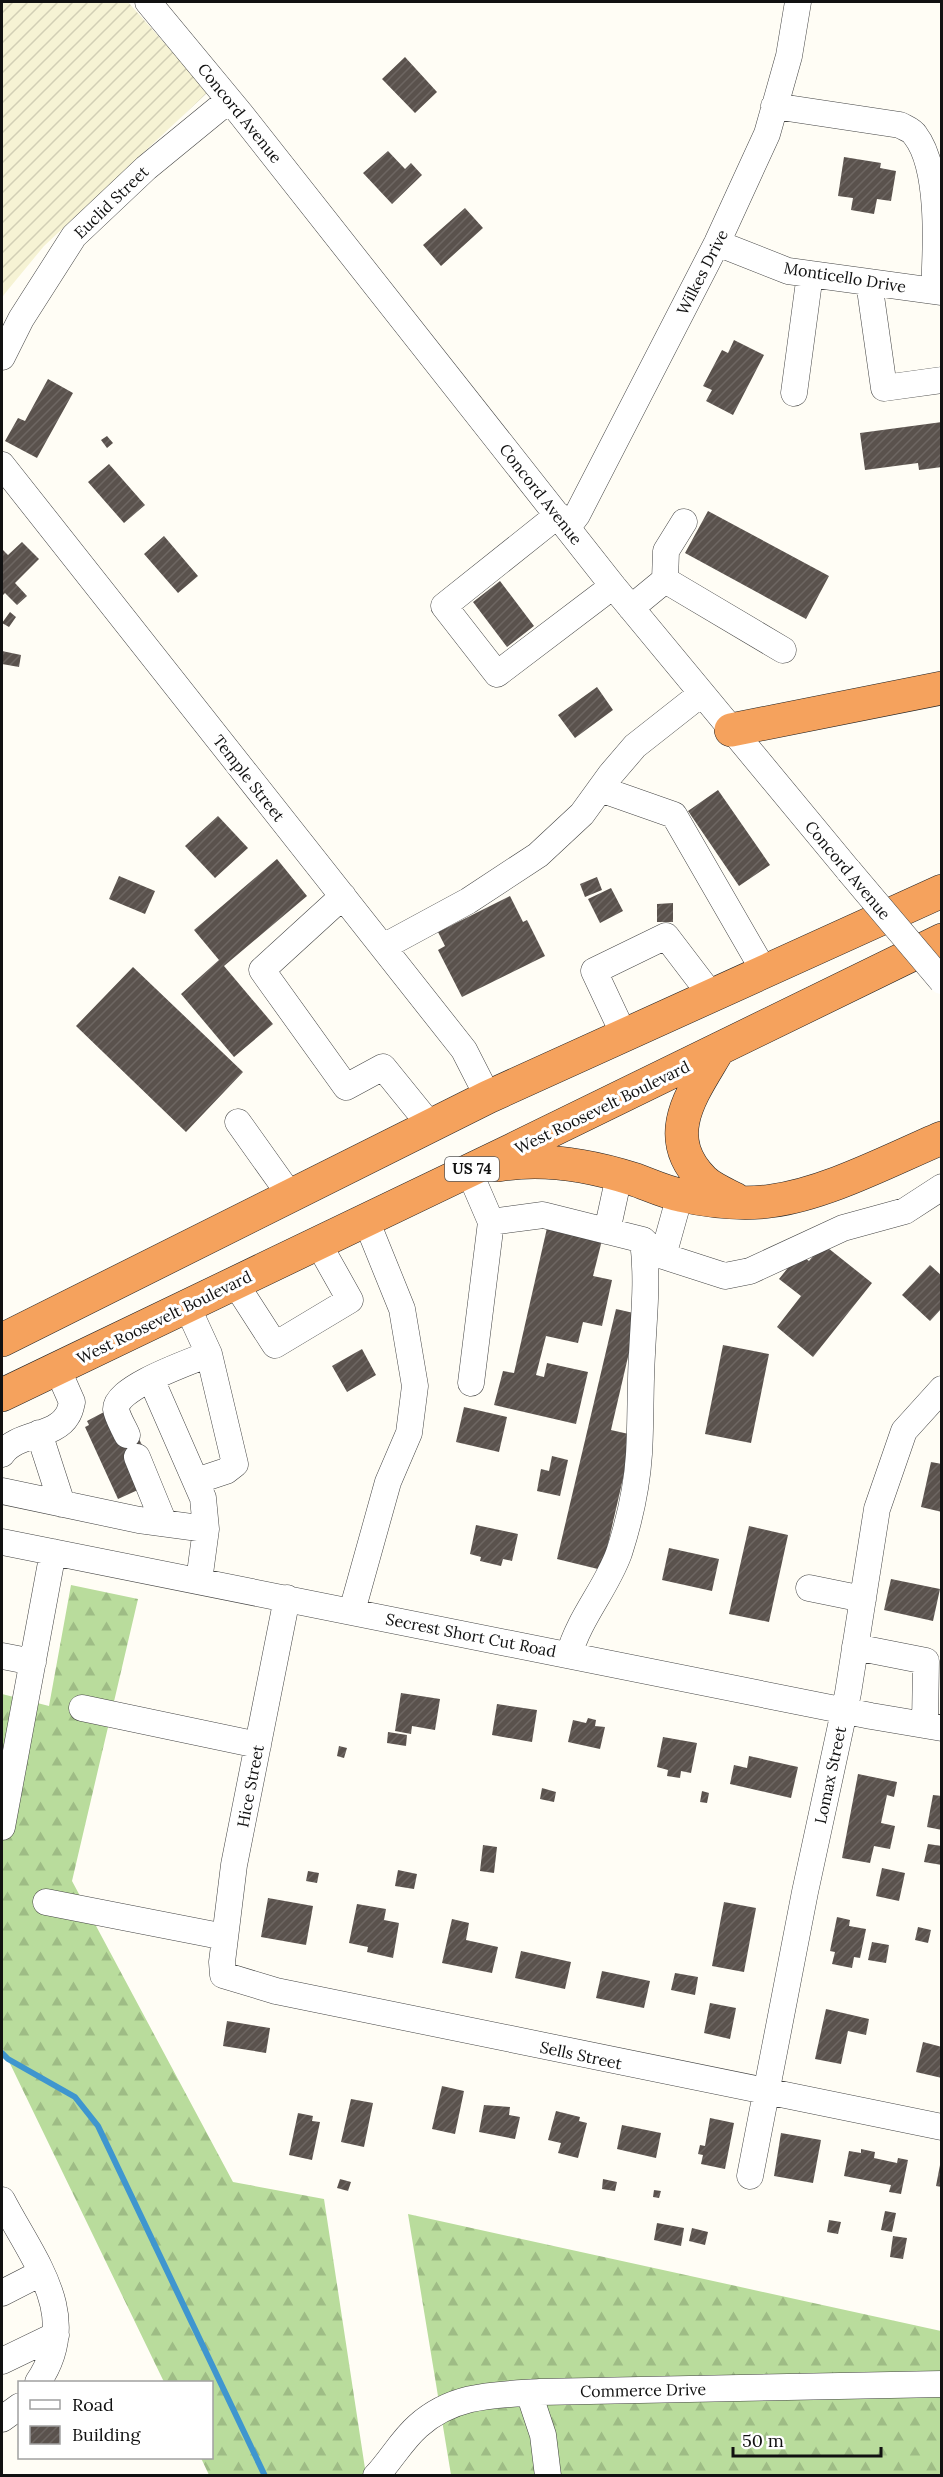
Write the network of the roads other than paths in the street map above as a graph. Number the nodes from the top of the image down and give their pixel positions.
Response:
1 (148, 2) edge
2 (798, 2) edge
3 (229, 99) junction
4 (774, 106) junction
5 (717, 243) junction
6 (810, 274) junction
7 (869, 282) junction
8 (938, 291) edge
9 (2, 357) edge
10 (942, 380) edge
11 (794, 393) dead end
12 (2, 465) edge
13 (563, 521) junction
14 (684, 522) dead end
15 (665, 580) junction
16 (614, 586) junction
17 (632, 608) junction
18 (783, 651) dead end
19 (942, 688) edge
20 (701, 694) junction
21 (731, 730) junction
22 (600, 789) junction
23 (942, 891) edge
24 (343, 896) junction
25 (942, 940) edge
26 (383, 947) junction
27 (764, 971) junction
28 (942, 981) edge
29 (711, 995) junction
30 (624, 1035) junction
31 (718, 1050) junction
32 (488, 1096) junction
33 (238, 1122) dead end
34 (430, 1125) junction
35 (942, 1138) edge
36 (472, 1170) junction
37 (625, 1177) junction
38 (692, 1188) junction
39 (941, 1188) edge
40 (290, 1196) junction
41 (366, 1220) junction
42 (491, 1222) junction
43 (607, 1231) junction
44 (643, 1240) junction
45 (318, 1243) junction
46 (663, 1256) junction
47 (235, 1283) junction
48 (187, 1306) junction
49 (2, 1340) edge
50 (209, 1354) junction
51 (57, 1368) junction
52 (142, 1383) junction
53 (471, 1383) dead end
54 (942, 1389) edge
55 (2, 1395) edge
56 (39, 1433) junction
57 (2, 1454) edge
58 (196, 1481) junction
59 (2, 1491) edge
60 (62, 1504) junction
61 (164, 1523) junction
62 (206, 1529) junction
63 (2, 1542) edge
64 (53, 1552) junction
65 (199, 1581) junction
66 (809, 1588) dead end
67 (287, 1598) junction
68 (863, 1599) junction
69 (352, 1611) junction
70 (855, 1647) junction
71 (569, 1655) junction
72 (2, 1656) edge
73 (33, 1662) junction
74 (82, 1708) dead end
75 (844, 1710) junction
76 (933, 1726) edge
77 (258, 1745) junction
78 (2, 1827) edge
79 (46, 1902) dead end
80 (225, 1937) junction
81 (223, 1975) joint
82 (766, 2093) junction
83 (942, 2127) edge
84 (750, 2176) dead end
85 (2, 2200) edge
86 (41, 2273) junction
87 (2, 2293) edge
88 (56, 2335) junction
89 (2, 2361) edge
90 (39, 2381) edge
91 (942, 2384) edge
92 (529, 2393) junction
93 (18, 2407) edge
94 (2, 2419) edge
95 (376, 2475) edge
96 (548, 2475) edge

1 - 3 street, Concord Avenue
2 - 4 street, Wilkes Drive
3 - 9 street, Euclid Street
3 - 13 street, Concord Avenue
4 - 5 street, Wilkes Drive
4 - 8 street
5 - 6 street, Monticello Drive
5 - 13 street, Wilkes Drive
6 - 7 street, Monticello Drive
6 - 11 street
7 - 8 street, Monticello Drive
7 - 10 street
12 - 24 street, Temple Street
13 - 16 street, Concord Avenue
13 - 16 street
14 - 15 street
15 - 17 street
15 - 18 street
16 - 17 street, Concord Avenue
17 - 20 street, Concord Avenue
19 - 21 highway
20 - 21 street, Concord Avenue
20 - 22 street
21 - 28 street, Concord Avenue, bridge
22 - 26 street
22 - 27 street
23 - 27 highway
24 - 26 street, Temple Street
24 - 34 street
25 - 31 highway, West Roosevelt Boulevard / US 74
26 - 32 street, Temple Street
27 - 29 highway
29 - 30 highway
29 - 30 street
30 - 32 highway
31 - 36 highway, West Roosevelt Boulevard / US 74
31 - 38 highway
32 - 34 highway
33 - 40 street
34 - 40 highway
35 - 38 highway
36 - 37 highway
36 - 41 highway, West Roosevelt Boulevard / US 74
36 - 42 street
37 - 38 highway
37 - 43 street
38 - 46 street
39 - 46 street
40 - 49 highway
41 - 45 highway, West Roosevelt Boulevard / US 74
41 - 69 street
42 - 43 street
42 - 53 street
43 - 44 street
44 - 46 street
44 - 71 street
45 - 47 highway, West Roosevelt Boulevard / US 74
45 - 47 street
47 - 48 highway, West Roosevelt Boulevard / US 74
48 - 50 street
48 - 51 highway, West Roosevelt Boulevard / US 74
50 - 52 street
50 - 58 street
51 - 55 highway, West Roosevelt Boulevard / US 74
51 - 56 street
52 - 58 street
52 - 61 street
54 - 68 street, Lomax Street
56 - 57 street
56 - 60 street
58 - 62 street
59 - 60 street
60 - 61 street
61 - 62 street
62 - 65 street
63 - 64 street, Secrest Short Cut Road
64 - 65 street, Secrest Short Cut Road
64 - 73 street
65 - 67 street, Secrest Short Cut Road
66 - 68 street
67 - 69 street, Secrest Short Cut Road
67 - 77 street, Hice Street
68 - 70 street, Lomax Street
69 - 71 street, Secrest Short Cut Road
70 - 75 street, Lomax Street
70 - 76 street
71 - 75 street, Secrest Short Cut Road
72 - 73 street
73 - 78 street
74 - 77 street
75 - 76 street, Secrest Short Cut Road
75 - 82 street, Lomax Street
77 - 80 street, Hice Street
79 - 80 street
80 - 81 street, Hice Street
81 - 82 street, Sells Street
82 - 83 street, Sells Street
82 - 84 street, Lomax Street
85 - 86 street
86 - 87 street
86 - 88 street
88 - 89 street
88 - 90 street
91 - 92 street, Commerce Drive
92 - 95 street, Commerce Drive
92 - 96 street
93 - 94 street

